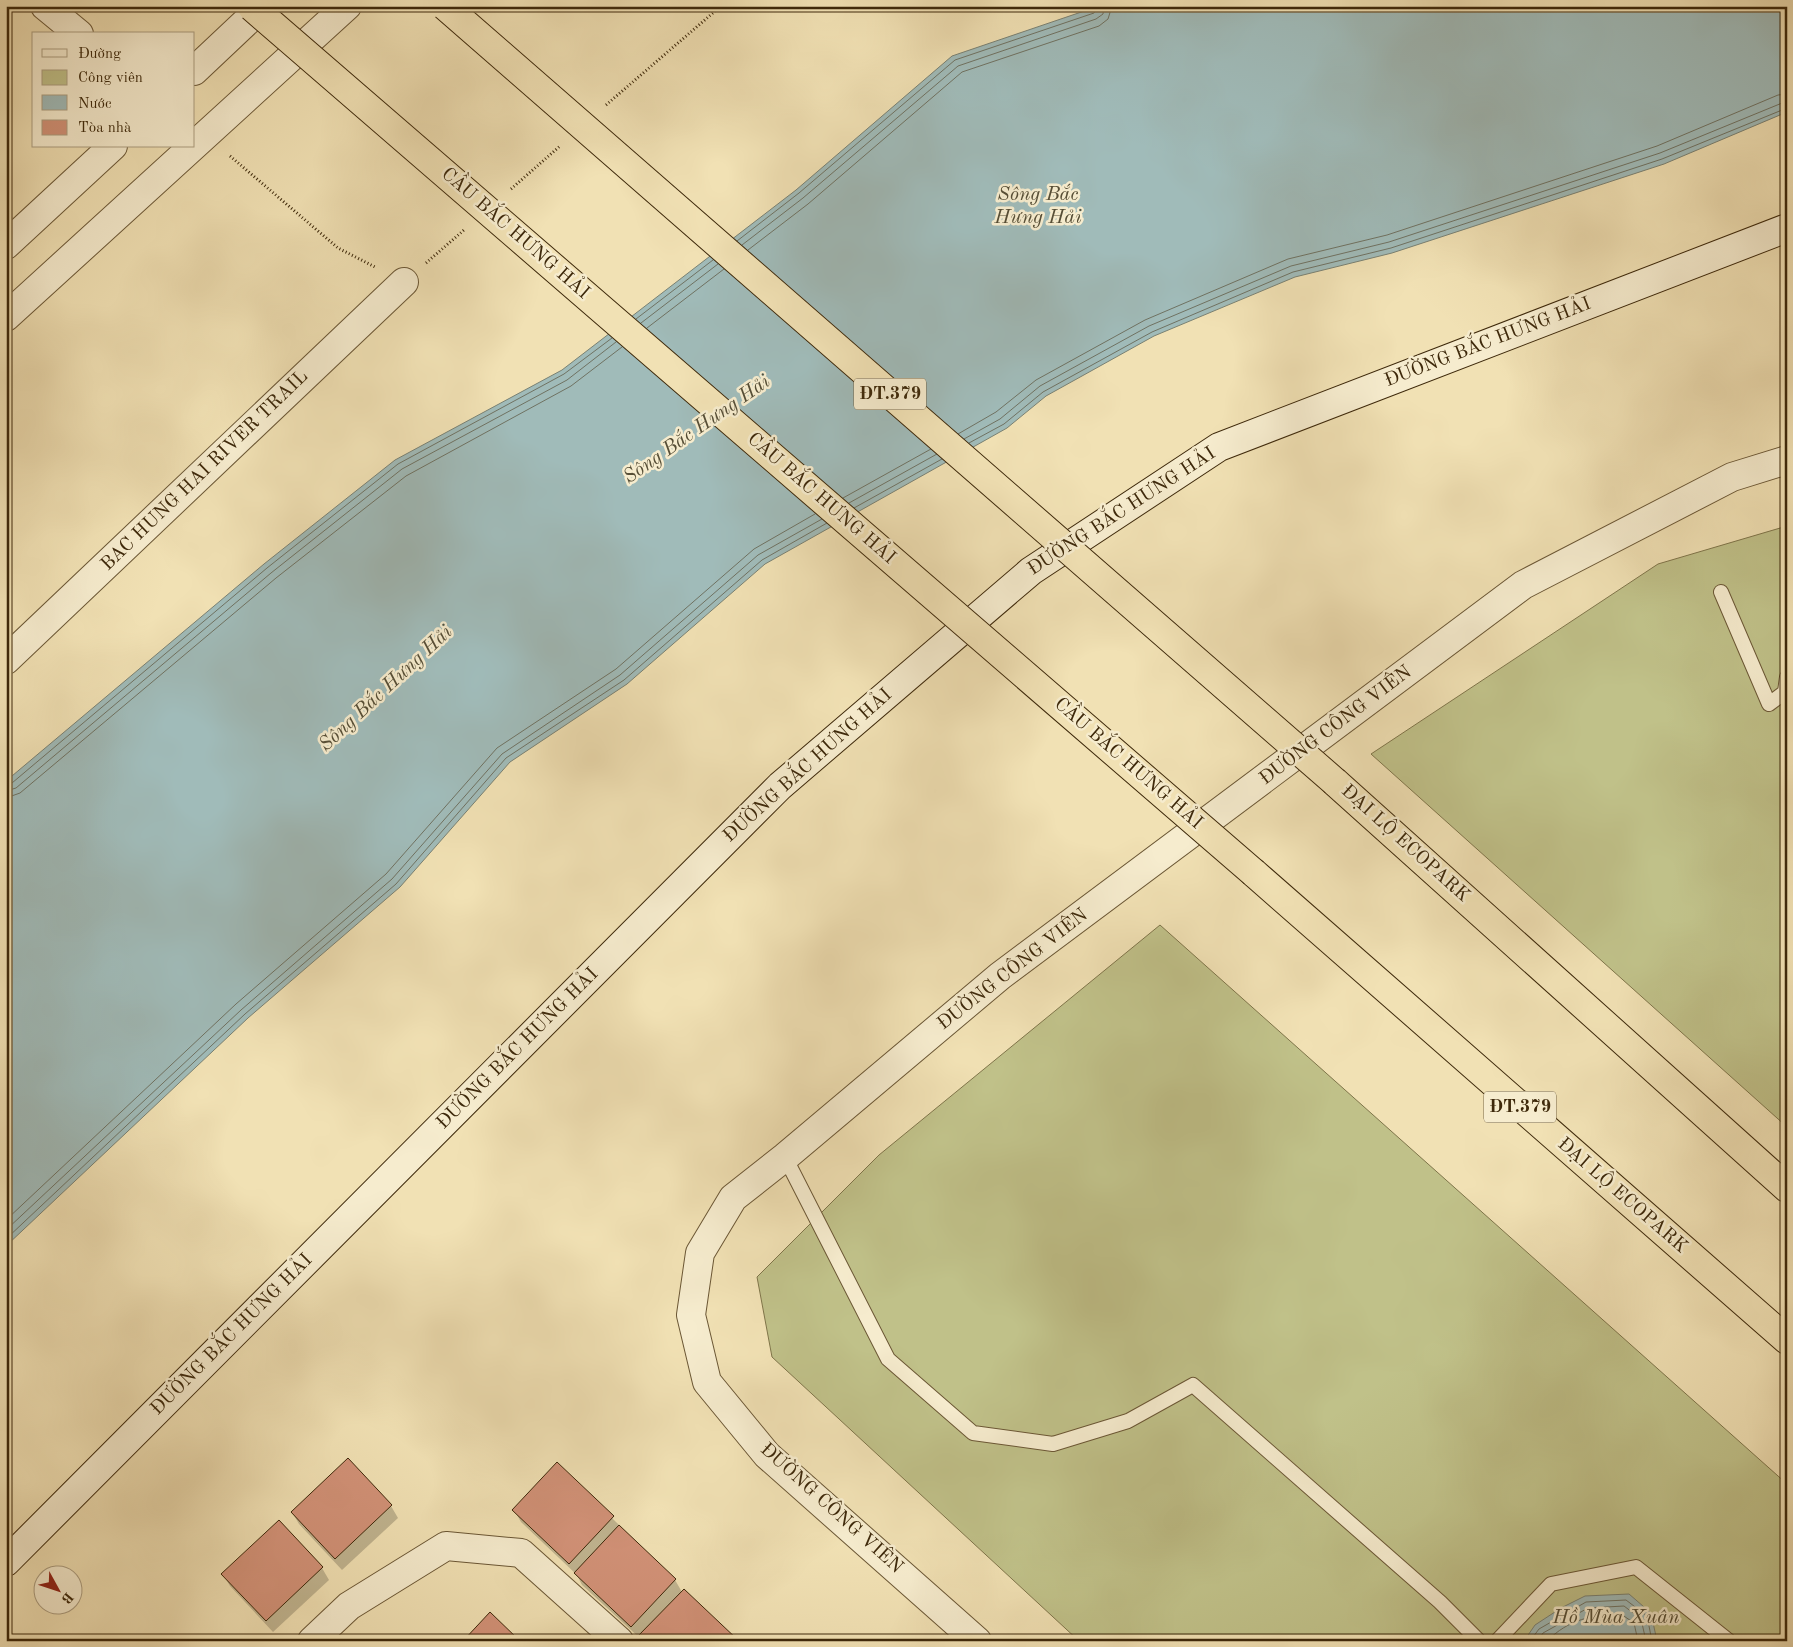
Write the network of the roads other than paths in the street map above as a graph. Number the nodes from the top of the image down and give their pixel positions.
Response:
1 (45, 6) edge
2 (263, 6) edge
3 (347, 6) edge
4 (444, 6) edge
5 (252, 7) edge
6 (77, 32) edge
7 (195, 70) edge
8 (200, 130) edge
9 (111, 148) edge
10 (181, 148) edge
11 (1787, 228) edge
12 (6, 245) edge
13 (404, 282) road end
14 (6, 317) edge
15 (1787, 460) edge
16 (1720, 592) dead end
17 (6, 660) edge
18 (1787, 677) edge
19 (1786, 694) edge
20 (1254, 874) joint
21 (785, 1157) junction
22 (1787, 1188) edge
23 (1787, 1340) edge
24 (6, 1562) edge
25 (312, 1641) edge
26 (619, 1641) edge
27 (976, 1641) edge
28 (1479, 1641) edge
29 (1498, 1641) edge
30 (1729, 1641) edge

1 - 6 street
2 - 7 street
3 - 8 street
4 - 22 highway, ĐẠI LỘ ECOPARK / ĐT.379, bridge
5 - 20 highway, CẦU BẮC HƯNG HẢI / ĐT.379, bridge
9 - 12 street
10 - 14 street
11 - 24 street, ĐƯỜNG BẮC HƯNG HẢI
13 - 17 street, BAC HUNG HAI RIVER TRAIL
15 - 21 street, ĐƯỜNG CÔNG VIÊN
16 - 19 lane
18 - 19 lane
20 - 23 highway, ĐẠI LỘ ECOPARK / ĐT.379
21 - 27 street, ĐƯỜNG CÔNG VIÊN
21 - 28 lane
25 - 26 street
29 - 30 lane

